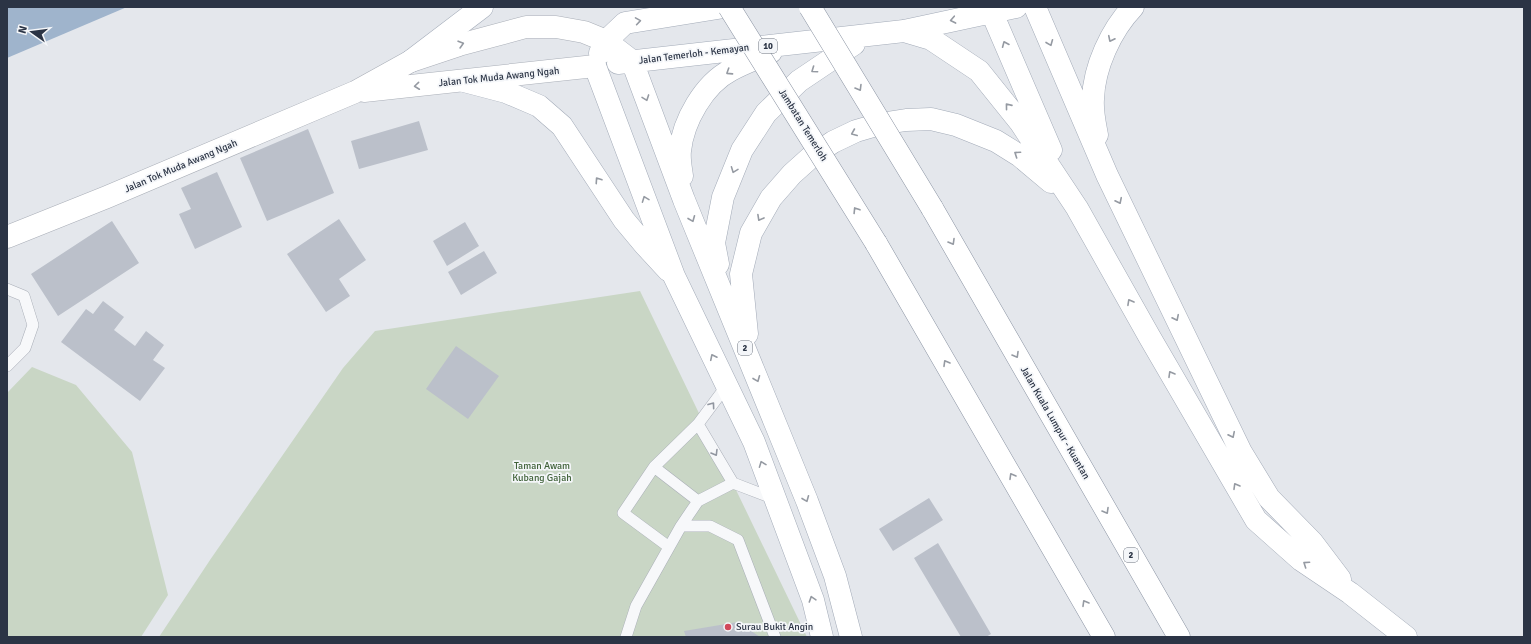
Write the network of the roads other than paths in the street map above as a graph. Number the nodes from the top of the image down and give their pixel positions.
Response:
1 (482, 7) edge
2 (724, 7) edge
3 (729, 7) edge
4 (810, 7) edge
5 (1016, 7) edge
6 (1035, 7) edge
7 (1132, 7) edge
8 (992, 10) edge
9 (904, 30) junction
10 (870, 34) junction
11 (606, 41) junction
12 (790, 43) junction
13 (411, 61) junction
14 (632, 61) junction
15 (595, 66) junction
16 (464, 81) junction
17 (355, 92) junction
18 (1107, 175) junction
19 (684, 200) junction
20 (1077, 208) junction
21 (7, 237) edge
22 (674, 276) junction
23 (7, 289) edge
24 (723, 294) junction
25 (749, 359) junction
26 (7, 366) edge
27 (727, 385) junction
28 (698, 424) junction
29 (654, 467) junction
30 (733, 483) junction
31 (776, 499) junction
32 (698, 501) junction
33 (681, 526) junction
34 (669, 547) junction
35 (1350, 593) junction
36 (626, 637) edge
37 (775, 637) edge
38 (822, 637) edge
39 (851, 637) edge
40 (1104, 637) edge
41 (1178, 637) edge
42 (1406, 637) edge

1 - 13 main road
11 -> 2 main road
40 -> 3 main road, Jambatan Temerloh, bridge
4 -> 41 main road, Jalan Kuala Lumpur - Kuantan / 2, bridge
5 - 8 main road, Jalan Temerloh - Kemayan / 10
6 -> 18 main road
7 -> 18 main road
8 -> 9 main road, Jalan Temerloh - Kemayan / 10
20 -> 8 main road
9 - 10 main road, Jalan Temerloh - Kemayan / 10
20 -> 9 main road
10 - 12 main road, Jalan Temerloh - Kemayan / 10
10 -> 24 main road
13 -> 11 main road, Jalan Tok Muda Awang Ngah
11 - 14 main road, Jalan Tok Muda Awang Ngah
11 - 15 main road
12 - 14 main road, Jalan Temerloh - Kemayan / 10
12 -> 19 main road
13 - 17 main road, Jalan Tok Muda Awang Ngah
14 - 15 main road, Jalan Temerloh - Kemayan / 10
14 -> 19 main road, 2
15 - 16 main road, Jalan Tok Muda Awang Ngah
22 -> 15 main road
16 -> 17 main road, Jalan Tok Muda Awang Ngah
22 -> 16 main road
17 - 21 main road, Jalan Tok Muda Awang Ngah
18 -> 35 main road
19 -> 24 main road, 2
20 -> 25 main road
35 -> 20 main road
27 -> 22 main road
23 - 26 lane
24 - 25 main road, 2
25 -> 39 main road, 2
28 -> 27 lane
31 -> 27 main road
28 - 29 lane
28 -> 30 lane
29 - 32 lane
29 - 34 lane
30 - 31 lane
30 - 32 lane
38 -> 31 main road
32 - 33 lane
33 - 34 lane
33 - 37 lane
34 - 36 lane
35 - 42 main road

